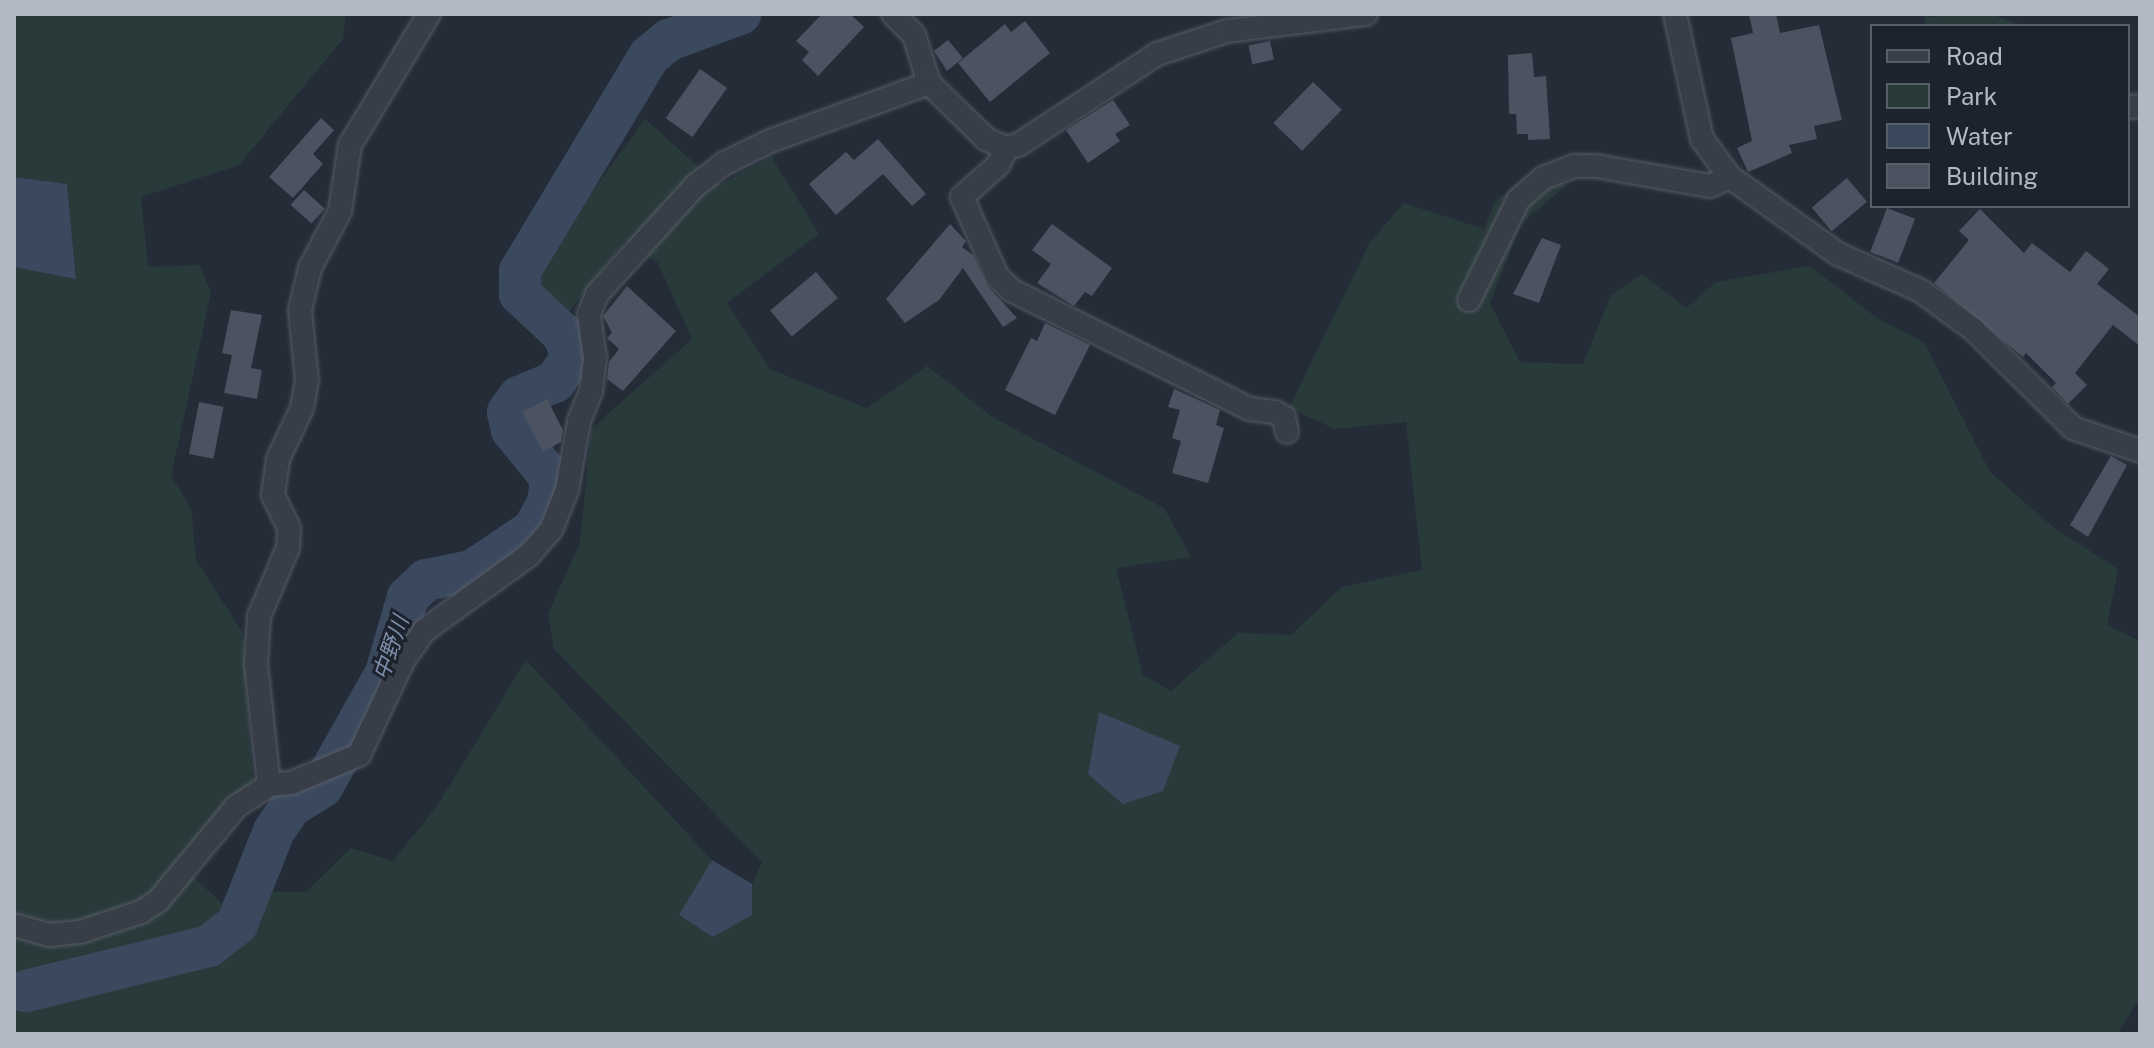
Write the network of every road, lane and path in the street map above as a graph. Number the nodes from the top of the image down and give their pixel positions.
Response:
1 (429, 14) edge
2 (893, 14) edge
3 (1366, 14) edge
4 (1675, 14) edge
5 (929, 83) junction
6 (1006, 148) junction
7 (1730, 177) junction
8 (1469, 300) dead end
9 (1287, 432) dead end
10 (2140, 451) edge
11 (269, 785) junction
12 (14, 925) edge

1 - 11 street
2 - 5 street
3 - 6 street
4 - 7 street
5 - 6 street
5 - 11 street
6 - 9 street
7 - 8 street
7 - 10 street
11 - 12 street

